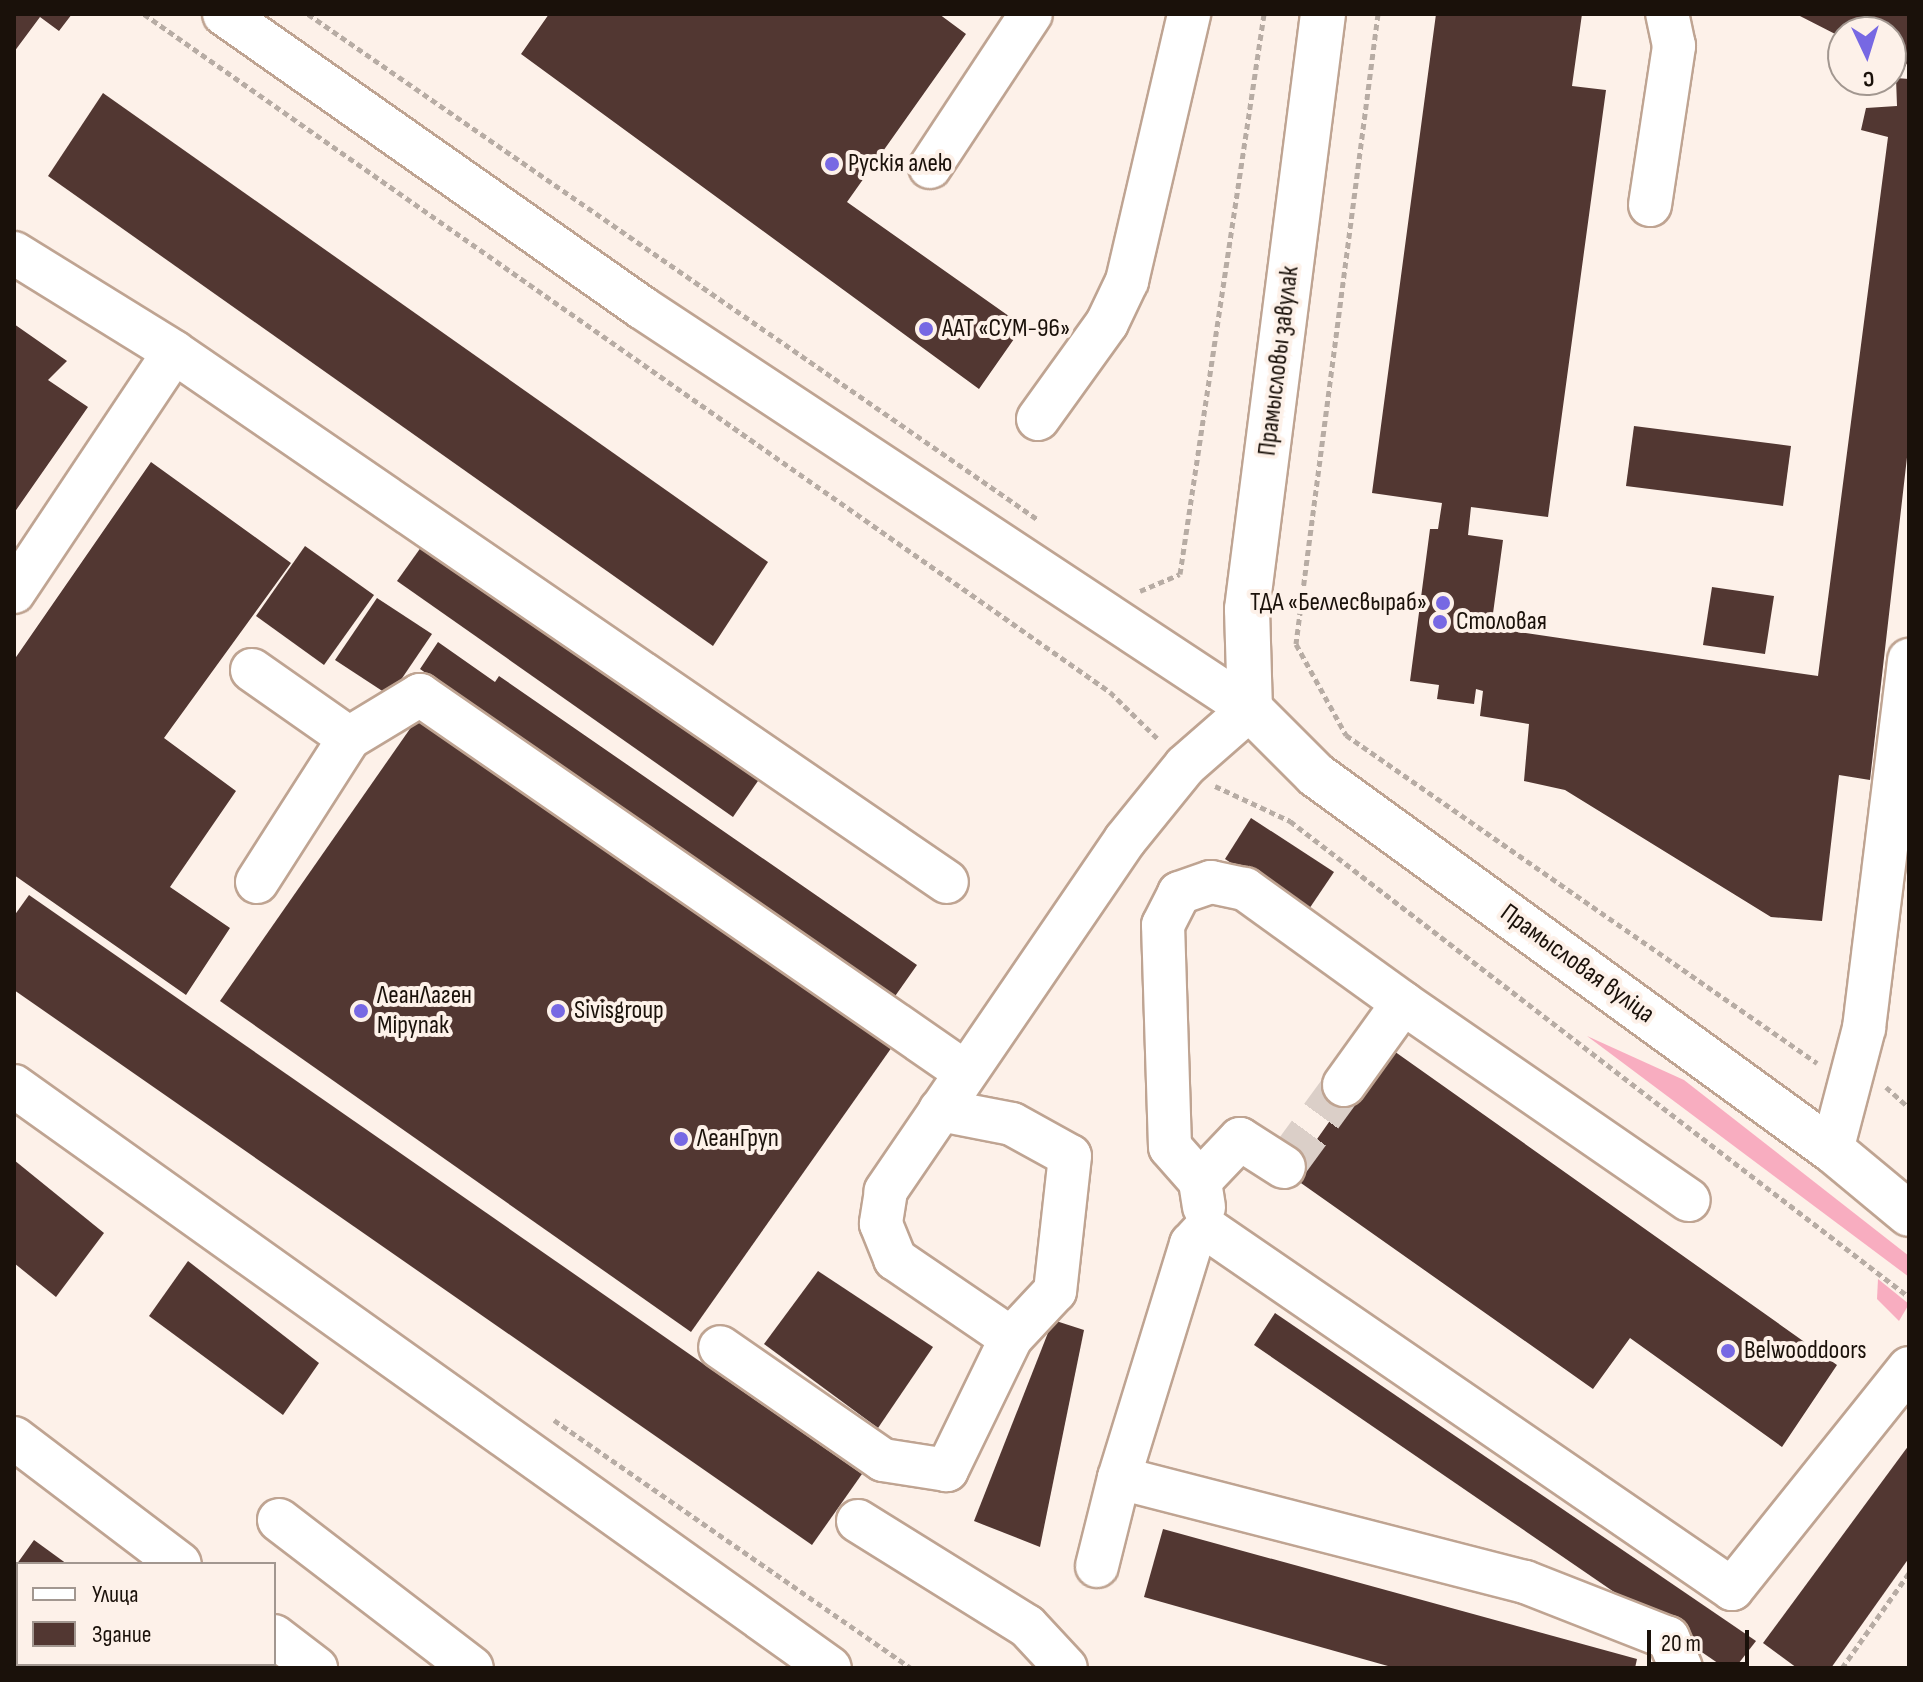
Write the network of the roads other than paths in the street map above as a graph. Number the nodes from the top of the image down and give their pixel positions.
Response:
1 (224, 14) edge
2 (1031, 14) edge
3 (1189, 14) edge
4 (1323, 14) edge
5 (1667, 14) edge
6 (930, 167) dead end
7 (1650, 205) dead end
8 (14, 253) edge
9 (174, 352) junction
10 (1038, 419) dead end
11 (14, 592) edge
12 (1909, 660) edge
13 (252, 670) dead end
14 (1250, 709) junction
15 (349, 738) junction
16 (257, 882) dead end
17 (947, 882) dead end
18 (1403, 1003) junction
19 (965, 1072) junction
20 (1344, 1085) tunnel mouth
21 (14, 1086) edge
22 (940, 1110) junction
23 (1832, 1150) junction
24 (1284, 1167) dead end
25 (1200, 1181) junction
26 (1689, 1200) dead end
27 (1909, 1214) edge
28 (1206, 1228) junction
29 (1011, 1338) junction
30 (720, 1347) dead end
31 (1909, 1368) edge
32 (14, 1438) edge
33 (1119, 1478) junction
34 (279, 1520) dead end
35 (858, 1521) dead end
36 (177, 1562) edge
37 (1097, 1566) dead end
38 (276, 1638) edge
39 (316, 1668) edge
40 (472, 1668) edge
41 (830, 1668) edge
42 (1066, 1668) edge
43 (1681, 1668) edge

1 - 14 lane
2 - 6 lane
3 - 10 lane
4 - 14 main road, Прамысловы завулак
5 - 7 lane
8 - 9 lane
9 - 11 lane
9 - 17 lane
12 - 23 lane
13 - 15 lane
14 - 19 lane
14 - 23 main road, Прамысловая вуліца
15 - 16 lane
15 - 19 lane
18 - 20 lane
18 - 25 lane
18 - 26 lane
19 - 22 lane
21 - 41 lane
22 - 29 lane
22 - 29 lane
23 - 27 main road, Прамысловая вуліца
24 - 25 lane
25 - 28 lane
28 - 31 lane
28 - 33 lane
29 - 30 lane
32 - 36 lane
33 - 37 lane
33 - 43 lane
34 - 40 lane
35 - 42 lane
38 - 39 lane

